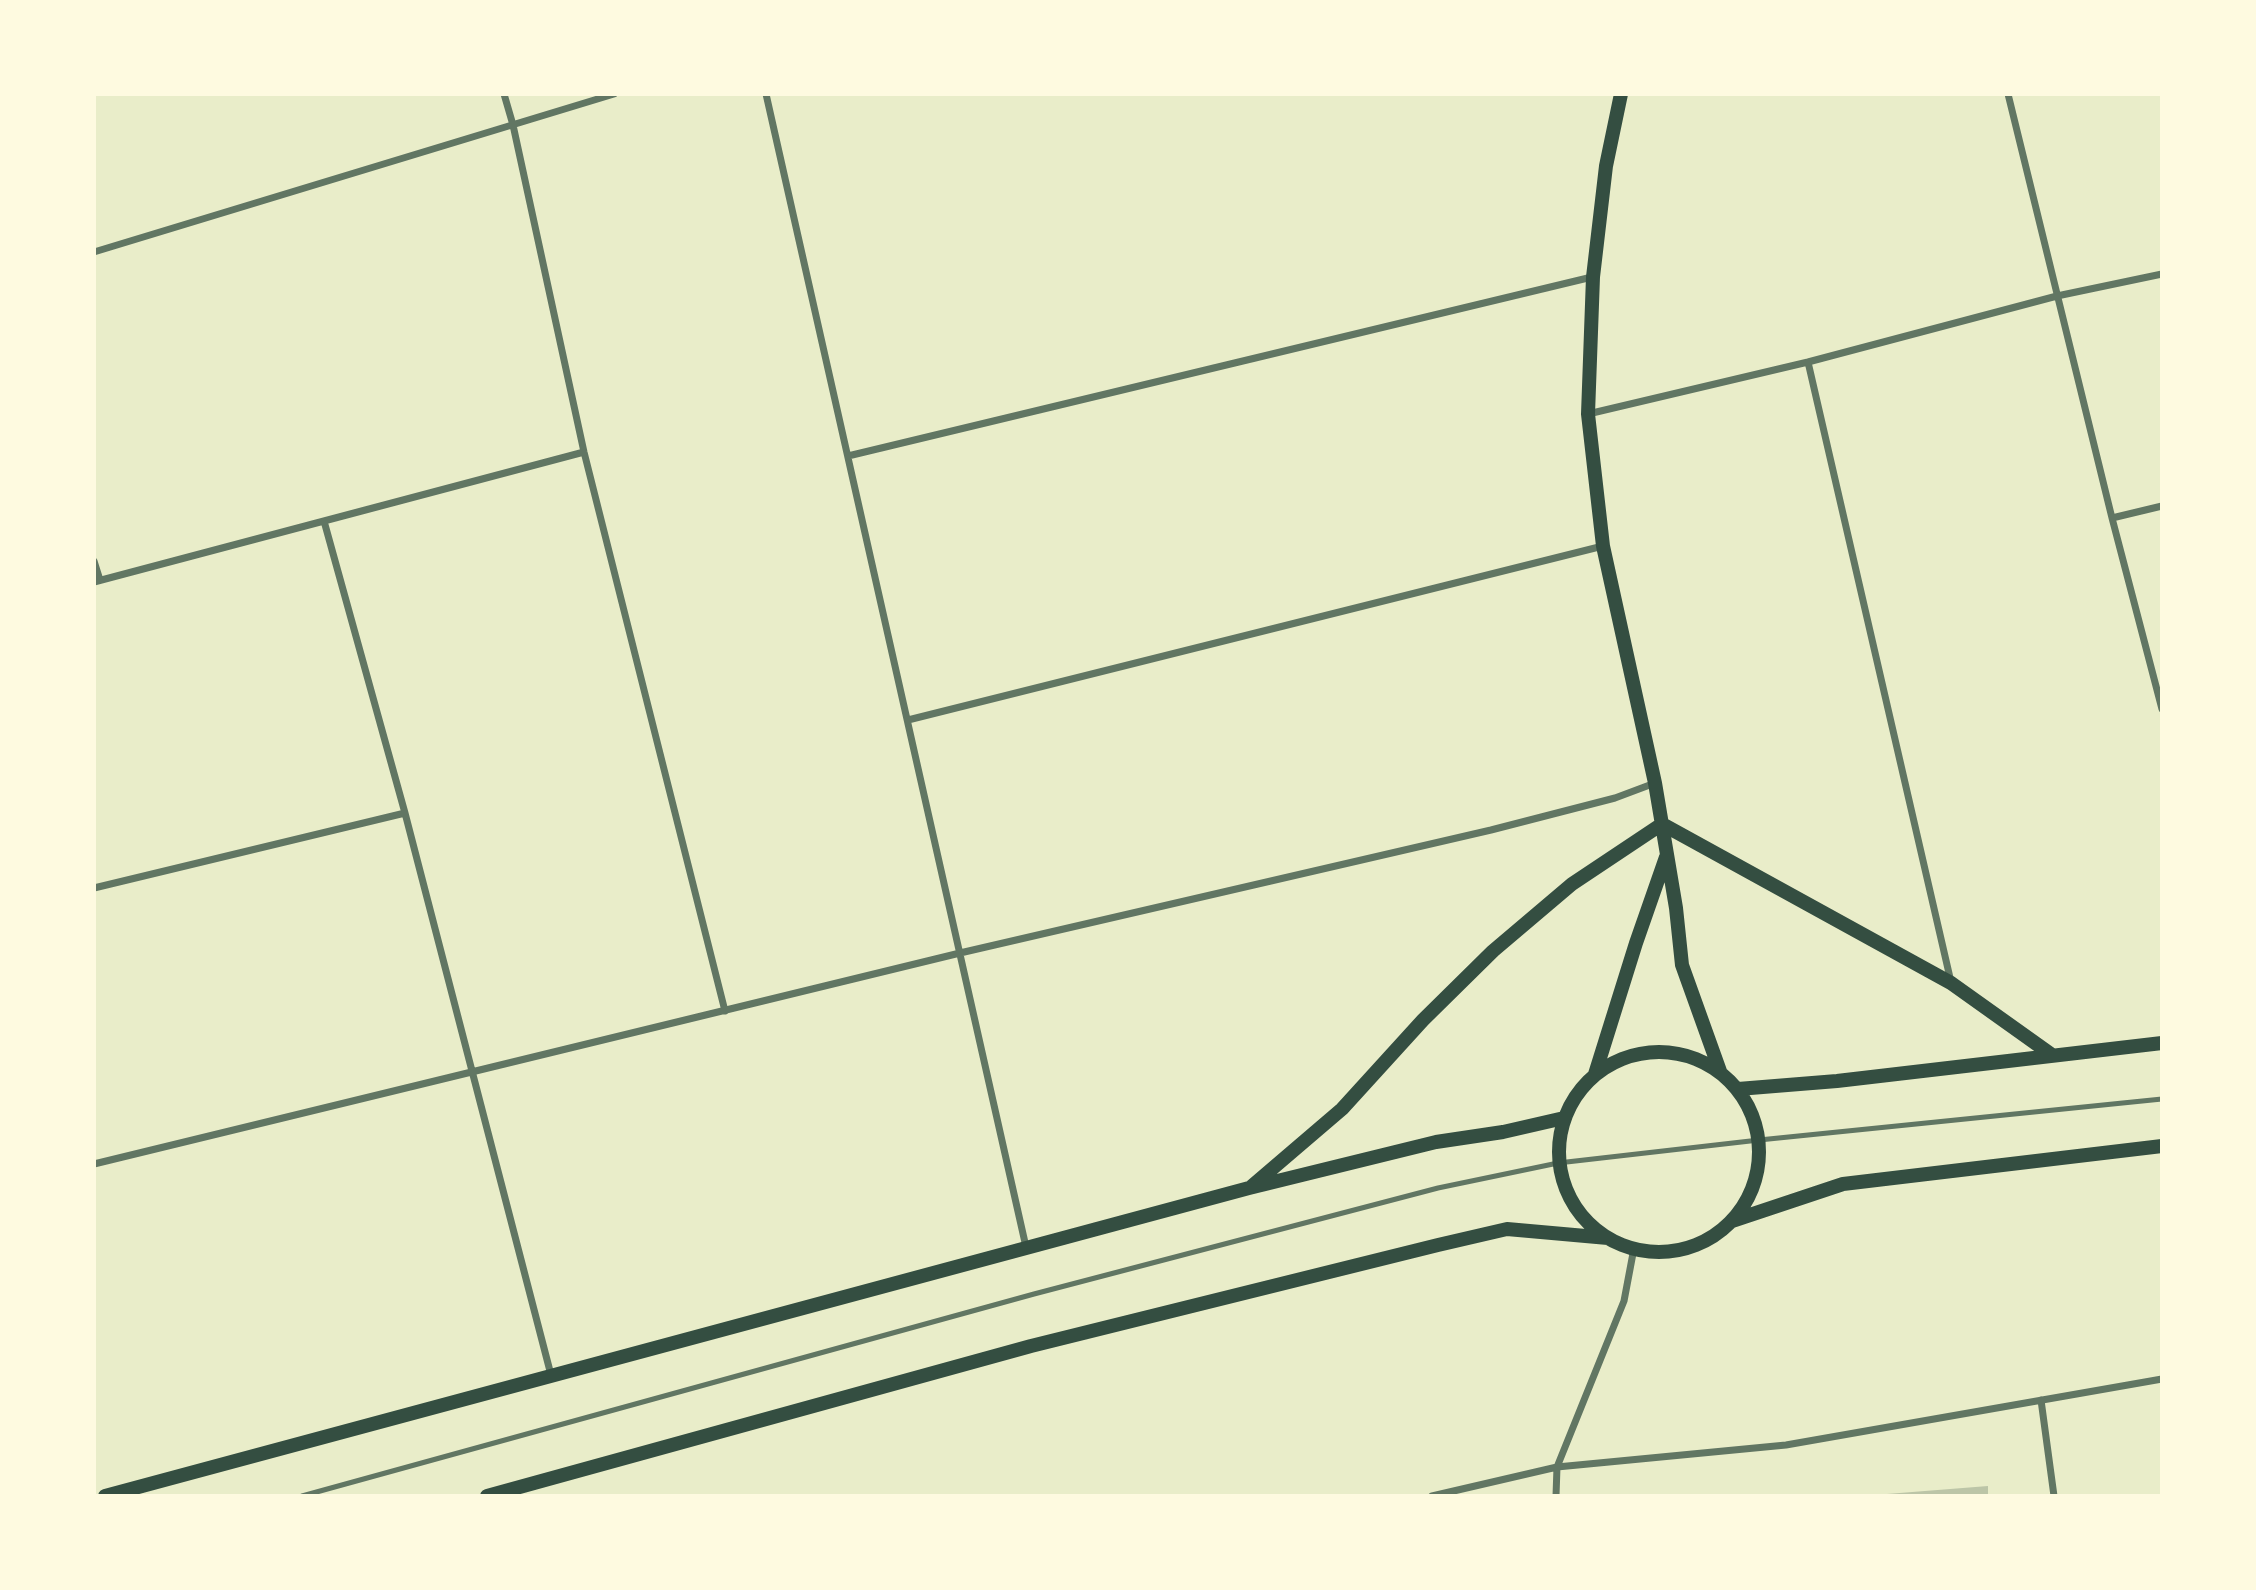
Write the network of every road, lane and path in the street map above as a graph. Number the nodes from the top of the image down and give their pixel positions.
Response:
1 (504, 94) edge
2 (614, 94) edge
3 (766, 94) edge
4 (1621, 94) edge
5 (2008, 94) edge
6 (513, 125) junction
7 (94, 251) edge
8 (2161, 274) edge
9 (1593, 277) junction
10 (2057, 296) junction
11 (1808, 362) junction
12 (1588, 414) junction
13 (584, 452) junction
14 (848, 456) junction
15 (2161, 506) edge
16 (2112, 518) junction
17 (324, 521) junction
18 (1603, 545) junction
19 (94, 561) edge
20 (97, 581) edge
21 (2161, 709) edge
22 (908, 720) junction
23 (1655, 782) junction
24 (405, 813) junction
25 (1662, 824) junction
26 (1667, 856) junction
27 (94, 888) edge
28 (960, 953) junction
29 (1951, 983) junction
30 (725, 1011) junction
31 (2161, 1043) edge
32 (2052, 1055) junction
33 (1720, 1071) junction
34 (472, 1072) junction
35 (1595, 1074) junction
36 (1738, 1089) junction
37 (2161, 1099) edge
38 (1564, 1118) junction
39 (1759, 1140) junction
40 (2161, 1146) edge
41 (1558, 1163) junction
42 (94, 1164) edge
43 (1249, 1188) junction
44 (1731, 1222) junction
45 (1608, 1238) junction
46 (1026, 1247) junction
47 (1634, 1248) junction
48 (551, 1375) junction
49 (2161, 1379) edge
50 (2041, 1401) junction
51 (1557, 1467) junction
52 (105, 1496) edge
53 (302, 1496) edge
54 (487, 1496) edge
55 (1432, 1496) edge
56 (1556, 1496) edge
57 (2054, 1496) edge

1 - 6 street
2 - 6 street
3 - 14 street
4 - 9 main road
5 - 10 street
6 - 7 street
6 - 13 street
8 - 10 street
9 - 12 main road
9 - 14 street
10 - 11 street
10 - 16 street
11 - 12 street
11 - 29 street
12 - 18 main road
13 - 17 street
13 - 30 street
14 - 22 street
15 - 16 street
16 - 21 street
17 - 20 street
17 - 24 street
18 - 22 street
18 - 23 main road
19 - 20 street
22 - 28 street
23 - 25 main road
23 - 28 street
24 - 27 street
24 - 34 street
25 - 26 main road
25 - 29 main road
25 - 43 main road
26 - 33 main road
26 - 35 main road
28 - 30 street
28 - 46 street
29 - 32 main road
30 - 34 street
31 - 32 main road
32 - 36 main road
33 - 35 main road
33 - 36 main road
34 - 42 street
34 - 48 street
35 - 38 main road
36 - 39 main road
37 - 39 lane
38 - 41 main road
38 - 43 main road
39 - 41 lane
39 - 44 main road
40 - 44 main road
41 - 45 main road
41 - 53 lane
43 - 46 main road
44 - 47 main road
45 - 47 main road
45 - 54 main road
46 - 48 main road
47 - 51 street
48 - 52 main road
49 - 50 street
50 - 51 street
50 - 57 street
51 - 55 street
51 - 56 street

